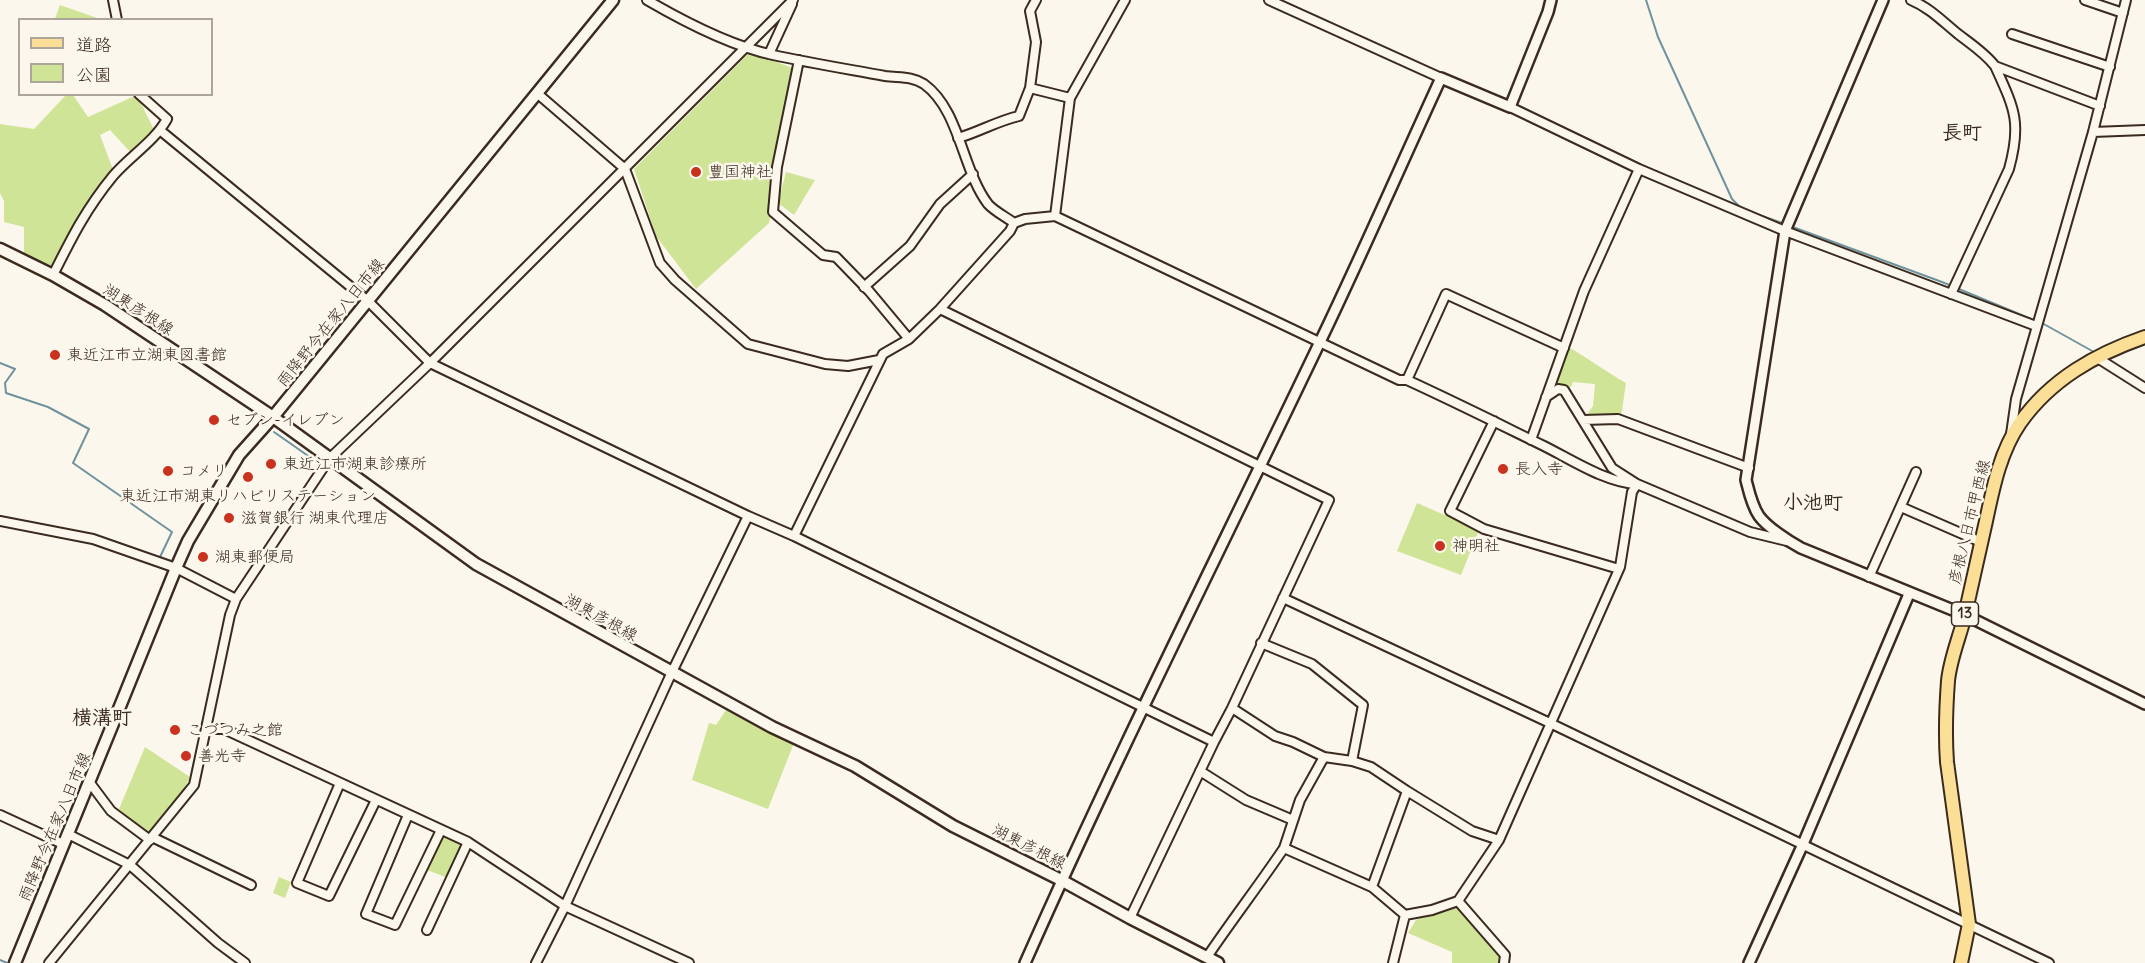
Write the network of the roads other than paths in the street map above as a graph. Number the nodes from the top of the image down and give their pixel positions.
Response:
1 (113, 0) edge
2 (613, 0) edge
3 (647, 0) edge
4 (794, 0) edge
5 (1036, 0) edge
6 (1125, 0) edge
7 (1269, 0) edge
8 (1551, 0) edge
9 (1883, 0) edge
10 (1911, 0) edge
11 (2085, 0) edge
12 (2126, 0) edge
13 (2123, 13) junction
14 (117, 18) edge
15 (2012, 34) dead end
16 (748, 47) junction
17 (769, 54) junction
18 (799, 60) junction
19 (1995, 66) junction
20 (2110, 67) junction
21 (1441, 78) junction
22 (1030, 88) junction
23 (538, 94) junction
24 (141, 96) edge
25 (1070, 98) junction
26 (2100, 106) junction
27 (1510, 108) junction
28 (2145, 130) edge
29 (161, 131) junction
30 (2093, 132) junction
31 (958, 138) junction
32 (625, 169) junction
33 (1639, 169) junction
34 (973, 174) junction
35 (1055, 216) junction
36 (1014, 223) junction
37 (1785, 231) junction
38 (0, 249) edge
39 (53, 275) junction
40 (864, 287) junction
41 (1951, 294) junction
42 (368, 301) junction
43 (940, 309) junction
44 (2036, 326) junction
45 (2145, 337) edge
46 (909, 339) junction
47 (1320, 343) junction
48 (1564, 348) junction
49 (2096, 357) junction
50 (879, 360) junction
51 (430, 363) junction
52 (1407, 380) junction
53 (2145, 388) edge
54 (1546, 397) junction
55 (273, 417) junction
56 (1583, 420) junction
57 (1494, 421) junction
58 (1531, 440) junction
59 (2010, 442) junction
60 (329, 459) junction
61 (1260, 467) junction
62 (1749, 468) junction
63 (1916, 472) dead end
64 (1637, 484) junction
65 (1901, 507) junction
66 (748, 516) junction
67 (0, 521) edge
68 (794, 536) junction
69 (1788, 541) junction
70 (1981, 542) junction
71 (176, 568) junction
72 (1619, 569) junction
73 (1869, 577) junction
74 (1909, 594) junction
75 (1282, 598) junction
76 (236, 600) junction
77 (1965, 615) junction
78 (1261, 643) junction
79 (672, 674) junction
80 (2145, 704) edge
81 (1144, 706) junction
82 (1232, 708) junction
83 (1552, 724) junction
84 (206, 729) junction
85 (1214, 742) junction
86 (1324, 757) junction
87 (1352, 761) junction
88 (1200, 771) junction
89 (90, 783) junction
90 (340, 783) junction
91 (1407, 791) junction
92 (376, 800) junction
93 (0, 815) edge
94 (408, 815) junction
95 (1293, 820) junction
96 (441, 830) junction
97 (151, 838) junction
98 (66, 839) junction
99 (1499, 840) junction
100 (468, 842) junction
101 (1803, 844) junction
102 (1284, 848) junction
103 (130, 865) junction
104 (1061, 880) junction
105 (251, 885) dead end
106 (1372, 887) junction
107 (1458, 901) junction
108 (565, 906) junction
109 (1405, 915) junction
110 (1130, 918) junction
111 (1969, 924) junction
112 (427, 930) dead end
113 (1207, 957) junction
114 (16, 961) edge
115 (49, 963) edge
116 (245, 963) edge
117 (536, 963) edge
118 (689, 963) edge
119 (1025, 963) edge
120 (1218, 963) edge
121 (1393, 963) edge
122 (1504, 963) edge
123 (1749, 963) edge
124 (1961, 963) edge
125 (2049, 963) edge

1 - 14 street
2 - 23 main road, 雨降野今在家八日市線
3 - 16 street
4 - 16 street
4 - 17 street
5 - 22 street
6 - 25 street
7 - 21 street
8 - 27 street
9 - 37 street
10 - 19 street
11 - 13 street
12 - 13 street
13 - 20 street
15 - 20 street
16 - 17 street
16 - 32 street
17 - 18 street
18 - 31 street
18 - 40 street
19 - 26 street
19 - 41 street
20 - 26 street
21 - 27 street
21 - 47 street
22 - 25 street
22 - 31 street
23 - 32 street
23 - 42 main road, 雨降野今在家八日市線
24 - 29 street
25 - 35 street
26 - 30 street
27 - 33 street
28 - 30 street
29 - 39 street
29 - 42 street
30 - 44 street
31 - 34 street
32 - 50 street
32 - 51 street
33 - 37 street
33 - 48 street
34 - 36 street
34 - 40 street
35 - 36 street
35 - 47 street
36 - 43 street
37 - 41 street
37 - 62 street
38 - 39 main road, 湖東彦根線
39 - 55 main road, 湖東彦根線
40 - 46 street
41 - 44 street
42 - 51 street
42 - 55 main road, 雨降野今在家八日市線
43 - 46 street
43 - 61 street
44 - 59 street
45 - 49 main road, 彦根八日市甲西線 / 13
46 - 50 street
47 - 52 street
47 - 61 street
48 - 52 street
48 - 54 street
49 - 53 street
49 - 59 main road, 彦根八日市甲西線 / 13
50 - 68 street
51 - 60 street
51 - 66 street
52 - 57 street
54 - 56 street
54 - 58 street
55 - 60 main road, 湖東彦根線
55 - 71 main road, 雨降野今在家八日市線
56 - 62 street
56 - 64 street
57 - 58 street
57 - 72 street
58 - 64 street
59 - 70 main road, 彦根八日市甲西線 / 13
60 - 76 street
60 - 79 main road, 湖東彦根線
61 - 75 street
61 - 81 street
62 - 69 street
63 - 65 street
64 - 69 street
64 - 72 street
65 - 70 street
65 - 73 street
66 - 68 street
66 - 79 street
67 - 71 street
68 - 81 street
69 - 73 street
70 - 77 main road, 彦根八日市甲西線 / 13
71 - 76 street
71 - 89 main road, 雨降野今在家八日市線
72 - 83 street
73 - 74 street
74 - 77 street
74 - 101 street
75 - 78 street
75 - 83 street
76 - 84 street
77 - 80 street
77 - 111 main road, 彦根八日市甲西線 / 13
78 - 82 street
78 - 87 street
79 - 104 main road, 湖東彦根線
79 - 108 street
81 - 85 street
81 - 104 street
82 - 85 street
82 - 86 street
83 - 99 street
83 - 101 street
84 - 90 street
84 - 97 street
85 - 88 street
86 - 87 street
86 - 95 street
87 - 91 street
88 - 95 street
88 - 110 street
89 - 97 street
89 - 98 main road, 雨降野今在家八日市線
90 - 92 street
90 - 92 street
91 - 99 street
91 - 106 street
92 - 94 street
93 - 98 street
94 - 96 street
94 - 96 street
95 - 102 street
96 - 100 street
97 - 103 street
97 - 105 street
98 - 103 street
98 - 114 main road, 雨降野今在家八日市線
99 - 107 street
100 - 108 street
100 - 112 street
101 - 111 street
101 - 123 street
102 - 106 street
102 - 113 street
103 - 115 street
103 - 116 street
104 - 110 main road, 湖東彦根線
104 - 119 street
106 - 109 street
107 - 109 street
107 - 122 street
108 - 117 street
108 - 118 street
109 - 121 street
110 - 113 main road, 湖東彦根線
111 - 124 main road, 彦根八日市甲西線 / 13
111 - 125 street
113 - 120 main road, 湖東彦根線

